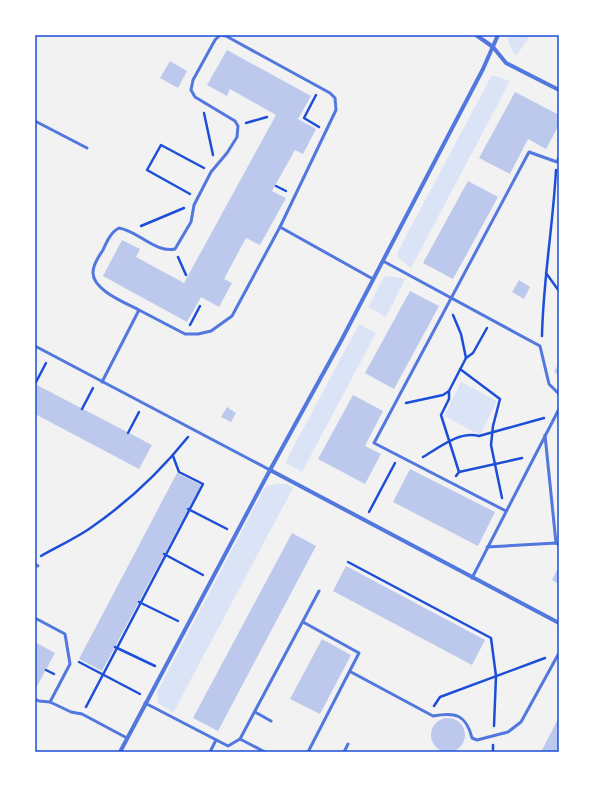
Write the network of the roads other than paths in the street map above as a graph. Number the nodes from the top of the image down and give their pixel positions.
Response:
1 (476, 35) edge
2 (498, 35) edge
3 (493, 47) junction
4 (559, 90) edge
5 (35, 121) edge
6 (87, 148) dead end
7 (559, 157) edge
8 (280, 227) junction
9 (383, 261) junction
10 (373, 279) junction
11 (451, 297) junction
12 (139, 310) junction
13 (35, 346) edge
14 (102, 382) junction
15 (559, 394) edge
16 (559, 409) edge
17 (546, 435) junction
18 (270, 470) junction
19 (506, 511) junction
20 (557, 544) edge
21 (487, 547) junction
22 (472, 578) junction
23 (319, 591) dead end
24 (35, 618) edge
25 (303, 622) junction
26 (559, 623) edge
27 (559, 653) edge
28 (351, 672) junction
29 (35, 699) edge
30 (50, 702) junction
31 (145, 703) junction
32 (255, 712) junction
33 (271, 720) dead end
34 (127, 738) junction
35 (240, 739) junction
36 (216, 740) junction
37 (348, 744) dead end
38 (120, 752) edge
39 (210, 752) edge
40 (265, 752) edge
41 (308, 752) edge
42 (344, 752) edge

1 - 3 street
2 - 3 street
3 - 4 street
3 - 9 street
5 - 6 lane
7 - 11 lane
8 - 10 lane
8 - 12 lane
8 - 12 lane
9 - 10 street
9 - 11 lane
10 - 18 street
11 - 15 lane
11 - 19 lane
12 - 14 lane
13 - 14 lane
14 - 18 lane
16 - 17 lane
17 - 19 lane
17 - 20 lane
18 - 22 street
18 - 31 street
19 - 21 lane
20 - 21 lane
21 - 22 lane
22 - 26 street
23 - 25 lane
24 - 30 lane
25 - 28 lane
25 - 32 lane
27 - 28 lane
28 - 41 lane
29 - 30 lane
30 - 34 lane
31 - 34 street
31 - 36 lane
32 - 33 lane
32 - 35 lane
34 - 38 street
35 - 36 lane
35 - 40 lane
36 - 39 lane
37 - 42 lane

